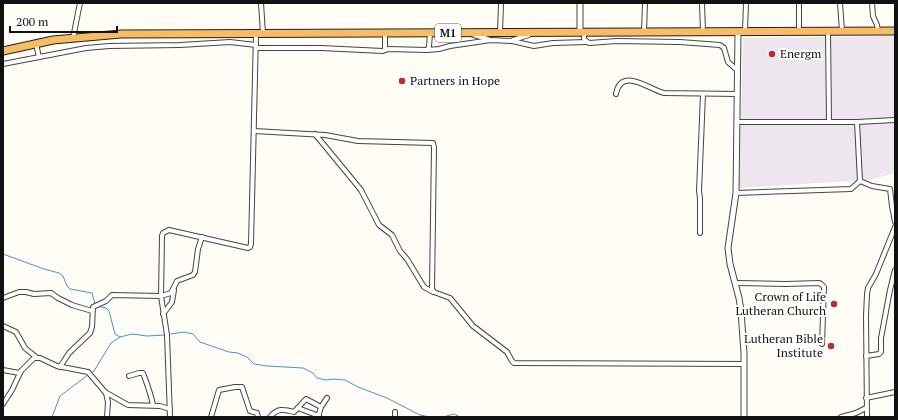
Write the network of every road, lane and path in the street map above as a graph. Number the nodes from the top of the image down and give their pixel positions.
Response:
1 (80, 3) edge
2 (262, 3) edge
3 (500, 3) edge
4 (580, 3) edge
5 (645, 3) edge
6 (702, 3) edge
7 (746, 3) edge
8 (799, 3) edge
9 (840, 3) edge
10 (872, 3) edge
11 (738, 31) junction
12 (746, 31) junction
13 (828, 31) junction
14 (842, 31) junction
15 (878, 31) junction
16 (895, 31) edge
17 (582, 32) junction
18 (644, 32) junction
19 (702, 32) junction
20 (799, 32) junction
21 (385, 33) junction
22 (430, 33) junction
23 (464, 33) junction
24 (500, 33) junction
25 (542, 33) junction
26 (259, 34) junction
27 (73, 38) junction
28 (491, 40) junction
29 (512, 41) junction
30 (587, 42) junction
31 (36, 43) junction
32 (256, 47) junction
33 (385, 50) junction
34 (427, 50) junction
35 (3, 51) edge
36 (39, 57) junction
37 (3, 64) edge
38 (737, 70) junction
39 (616, 94) dead end
40 (703, 94) junction
41 (737, 94) junction
42 (895, 120) edge
43 (737, 122) junction
44 (829, 122) junction
45 (857, 122) junction
46 (254, 131) junction
47 (315, 134) junction
48 (860, 181) junction
49 (736, 193) junction
50 (895, 222) edge
51 (895, 227) edge
52 (700, 233) dead end
53 (202, 237) junction
54 (895, 270) edge
55 (735, 283) junction
56 (174, 290) junction
57 (434, 292) junction
58 (161, 296) junction
59 (3, 298) edge
60 (92, 311) junction
61 (163, 314) junction
62 (3, 325) edge
63 (822, 344) dead end
64 (866, 356) junction
65 (36, 357) junction
66 (744, 364) junction
67 (60, 367) junction
68 (3, 370) edge
69 (21, 371) junction
70 (129, 376) dead end
71 (895, 392) edge
72 (106, 393) junction
73 (327, 398) dead end
74 (866, 398) junction
75 (3, 404) edge
76 (153, 405) junction
77 (321, 407) junction
78 (298, 408) junction
79 (866, 408) junction
80 (170, 409) junction
81 (107, 417) edge
82 (170, 417) edge
83 (211, 417) edge
84 (258, 417) edge
85 (270, 417) edge
86 (318, 417) edge
87 (744, 417) edge
88 (841, 417) edge
89 (866, 417) edge

1 - 27 street
2 - 26 street
3 - 24 street
4 - 17 street
5 - 18 street
6 - 19 street
7 - 12 street
8 - 20 street
9 - 14 street
10 - 15 street
11 - 12 highway, M1
11 - 19 highway, M1
11 - 38 street
12 - 20 highway, M1
13 - 14 highway, M1
13 - 20 highway, M1
13 - 44 street
14 - 15 highway, M1
15 - 16 highway, M1
17 - 18 highway, M1
17 - 25 highway, M1
17 - 30 street
18 - 19 highway, M1
21 - 22 highway, M1
21 - 26 highway, M1
21 - 33 street
22 - 23 highway, M1
22 - 34 street
23 - 24 highway, M1
23 - 28 street
24 - 25 highway, M1
25 - 29 street
26 - 27 highway, M1
26 - 32 street
27 - 31 highway, M1
28 - 29 street
28 - 34 street
29 - 30 street
30 - 38 street
31 - 35 highway, M1
31 - 36 street
32 - 33 street
32 - 36 street
32 - 46 street
33 - 34 street
36 - 37 street
38 - 41 street
39 - 40 street
40 - 41 street
40 - 52 street
41 - 43 street
42 - 45 street
43 - 44 street
43 - 49 street
44 - 45 street
45 - 48 street
46 - 47 street
46 - 53 street
47 - 57 street
47 - 57 street
48 - 49 street
48 - 50 street
49 - 55 street
51 - 64 street
53 - 56 street
53 - 58 street
54 - 64 street
55 - 63 street
55 - 66 street
56 - 58 street
56 - 61 street
57 - 66 street
58 - 60 street
58 - 61 street
59 - 60 street
60 - 67 street
61 - 80 street
62 - 65 street
64 - 74 street
65 - 67 street
65 - 69 street
66 - 87 street
67 - 72 street
68 - 69 street
69 - 75 street
70 - 76 street
71 - 74 street
72 - 76 street
72 - 81 street
73 - 77 street
74 - 79 street
76 - 80 street
77 - 78 street
77 - 86 street
78 - 85 street
78 - 86 street
79 - 88 street
79 - 89 street
80 - 82 street
83 - 84 street

